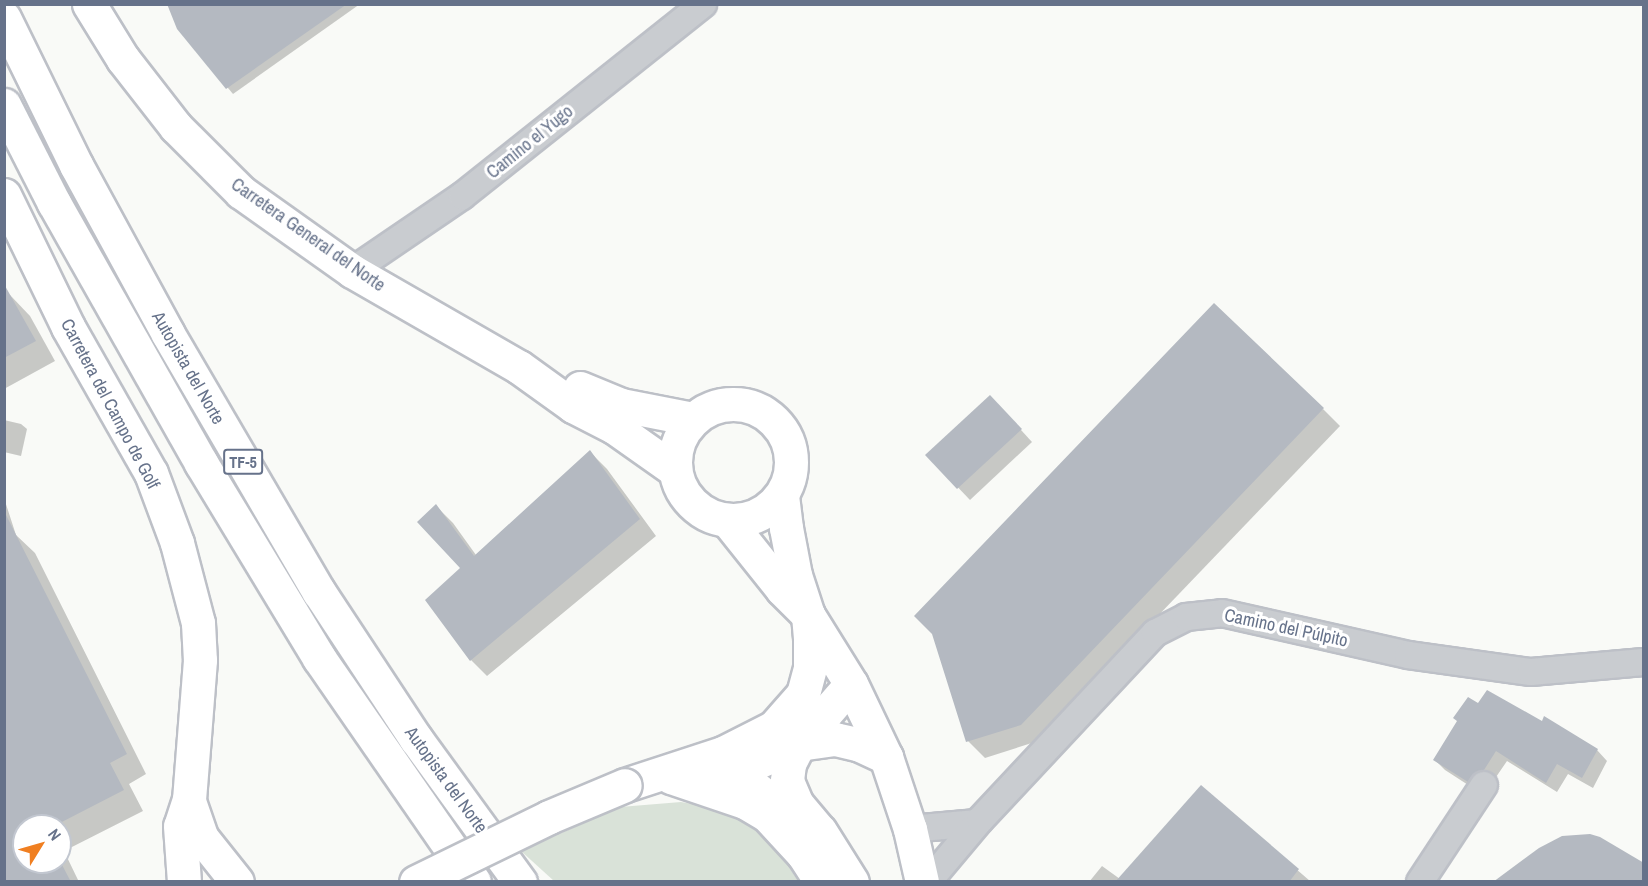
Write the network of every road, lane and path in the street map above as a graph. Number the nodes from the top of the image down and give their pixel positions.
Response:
1 (89, 4) edge
2 (703, 4) edge
3 (4, 18) edge
4 (4, 105) edge
5 (4, 195) edge
6 (352, 271) junction
7 (519, 367) junction
8 (693, 419) junction
9 (675, 470) junction
10 (782, 494) junction
11 (727, 520) junction
12 (808, 615) junction
13 (1644, 662) edge
14 (851, 684) junction
15 (799, 744) junction
16 (886, 757) junction
17 (701, 762) junction
18 (735, 772) junction
19 (647, 780) junction
20 (1484, 785) dead end
21 (189, 799) junction
22 (977, 824) junction
23 (910, 829) junction
24 (184, 882) edge
25 (237, 882) edge
26 (416, 882) edge
27 (474, 882) edge
28 (520, 882) edge
29 (821, 882) edge
30 (837, 882) edge
31 (852, 882) edge
32 (922, 882) edge
33 (928, 882) edge
34 (1420, 882) edge

1 - 6 main road, Carretera General del Norte
2 - 6 street, Camino el Yugo
3 - 28 main road, Autopista del Norte / TF-5
4 - 27 main road, Autopista del Norte / TF-5
5 - 21 main road, Carretera del Campo de Golf
6 - 7 main road, Carretera General del Norte
7 - 8 main road, Carretera General del Norte
7 - 9 main road, Carretera General del Norte
8 - 9 main road
8 - 10 main road
9 - 11 main road
10 - 11 main road
10 - 12 main road
11 - 12 main road
12 - 14 main road
12 - 17 main road
13 - 22 street, Camino del Púlpito
14 - 15 main road
14 - 16 main road
15 - 16 main road
15 - 18 main road
15 - 31 main road
16 - 23 main road
17 - 18 main road
17 - 19 main road
18 - 19 main road
18 - 30 main road
19 - 26 main road, bridge
19 - 29 main road
20 - 34 street
21 - 24 main road, Carretera del Campo de Golf
21 - 25 main road, Carretera del Campo de Golf
22 - 23 street
22 - 33 street, Camino del Púlpito
23 - 32 main road

